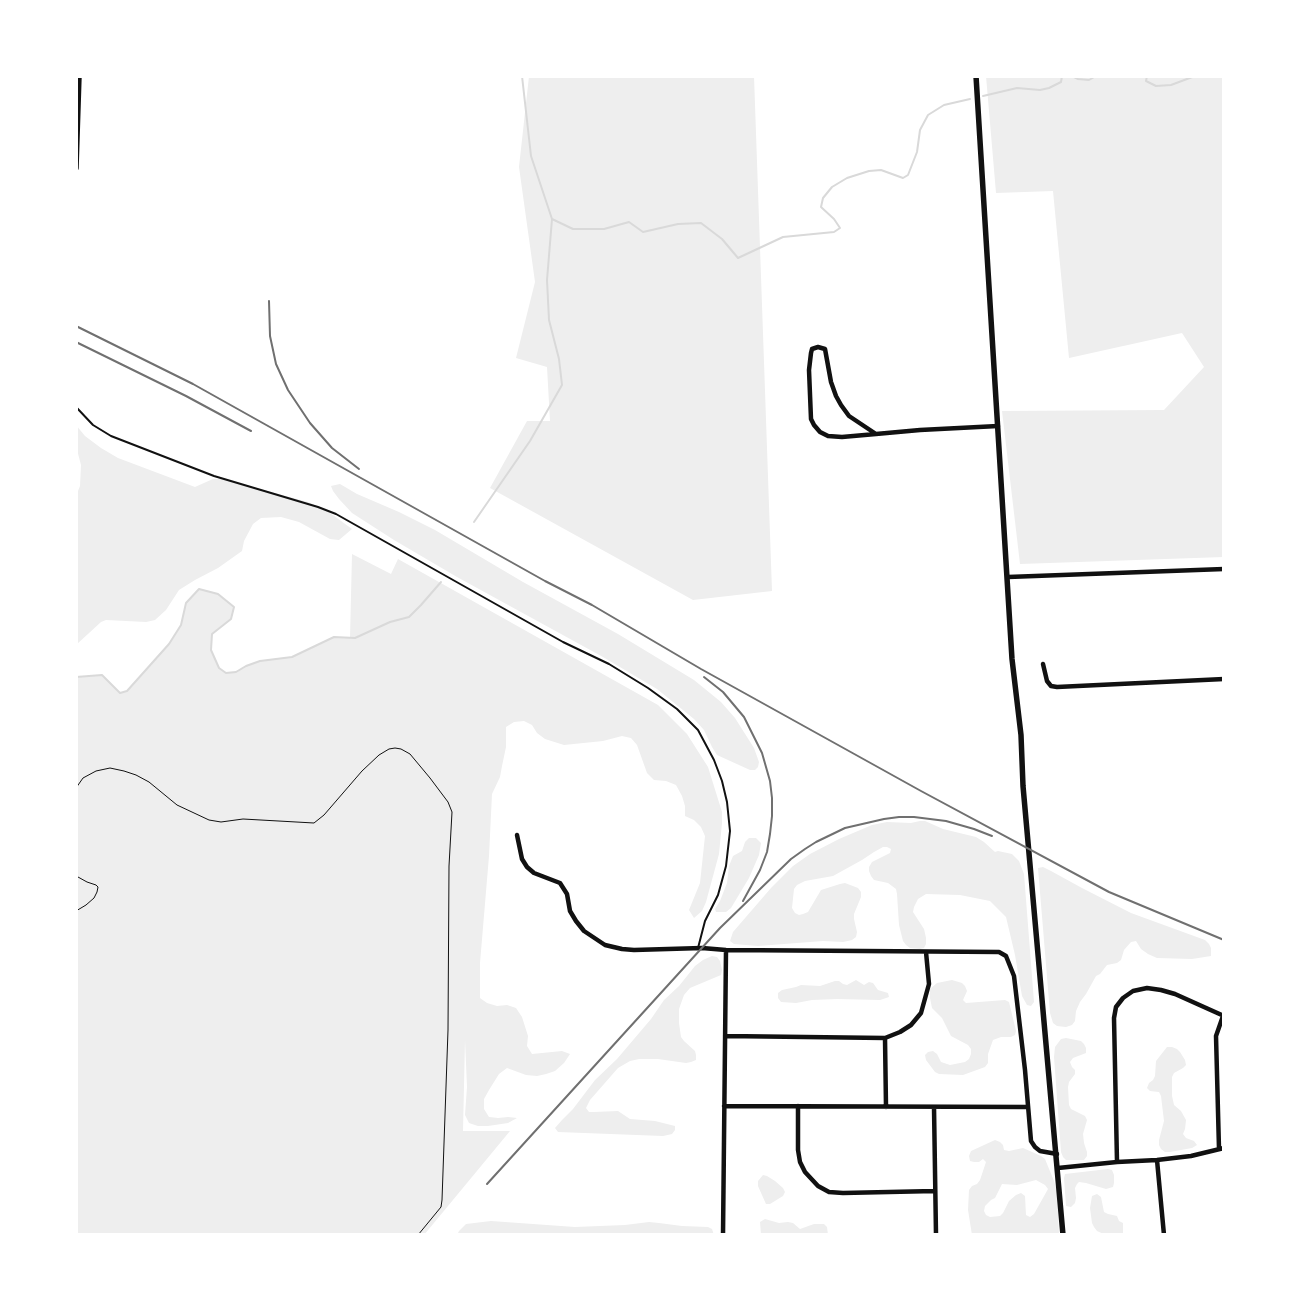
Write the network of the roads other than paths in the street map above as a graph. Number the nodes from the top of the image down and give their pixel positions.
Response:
1 (79, 76) edge
2 (976, 76) edge
3 (76, 168) edge
4 (76, 407) edge
5 (998, 426) junction
6 (876, 434) junction
7 (1224, 568) edge
8 (1008, 577) junction
9 (1043, 664) dead end
10 (1224, 679) edge
11 (516, 835) dead end
12 (700, 948) junction
13 (726, 950) junction
14 (926, 952) junction
15 (1224, 1016) edge
16 (725, 1036) junction
17 (885, 1038) junction
18 (724, 1106) junction
19 (798, 1106) junction
20 (886, 1107) junction
21 (934, 1107) junction
22 (1028, 1107) junction
23 (1221, 1148) edge
24 (1057, 1154) junction
25 (1157, 1160) junction
26 (1117, 1162) junction
27 (1058, 1168) junction
28 (935, 1191) junction
29 (723, 1235) edge
30 (936, 1235) edge
31 (1063, 1235) edge
32 (1164, 1235) edge

1 - 3 street
2 - 5 street
4 - 12 lane
5 - 6 street
5 - 8 street
6 - 6 street
7 - 8 street
8 - 24 street
9 - 10 street
11 - 12 street
12 - 13 street
13 - 14 street
13 - 16 street
14 - 17 street
14 - 22 street
15 - 23 street
15 - 26 street
16 - 17 street
16 - 18 street
17 - 20 street
18 - 19 street
18 - 29 street
19 - 20 street
19 - 28 street
20 - 21 street
21 - 22 street
21 - 28 street
22 - 24 street
23 - 25 street
24 - 27 street
25 - 26 street
25 - 32 street
26 - 27 street
27 - 31 street
28 - 30 street

